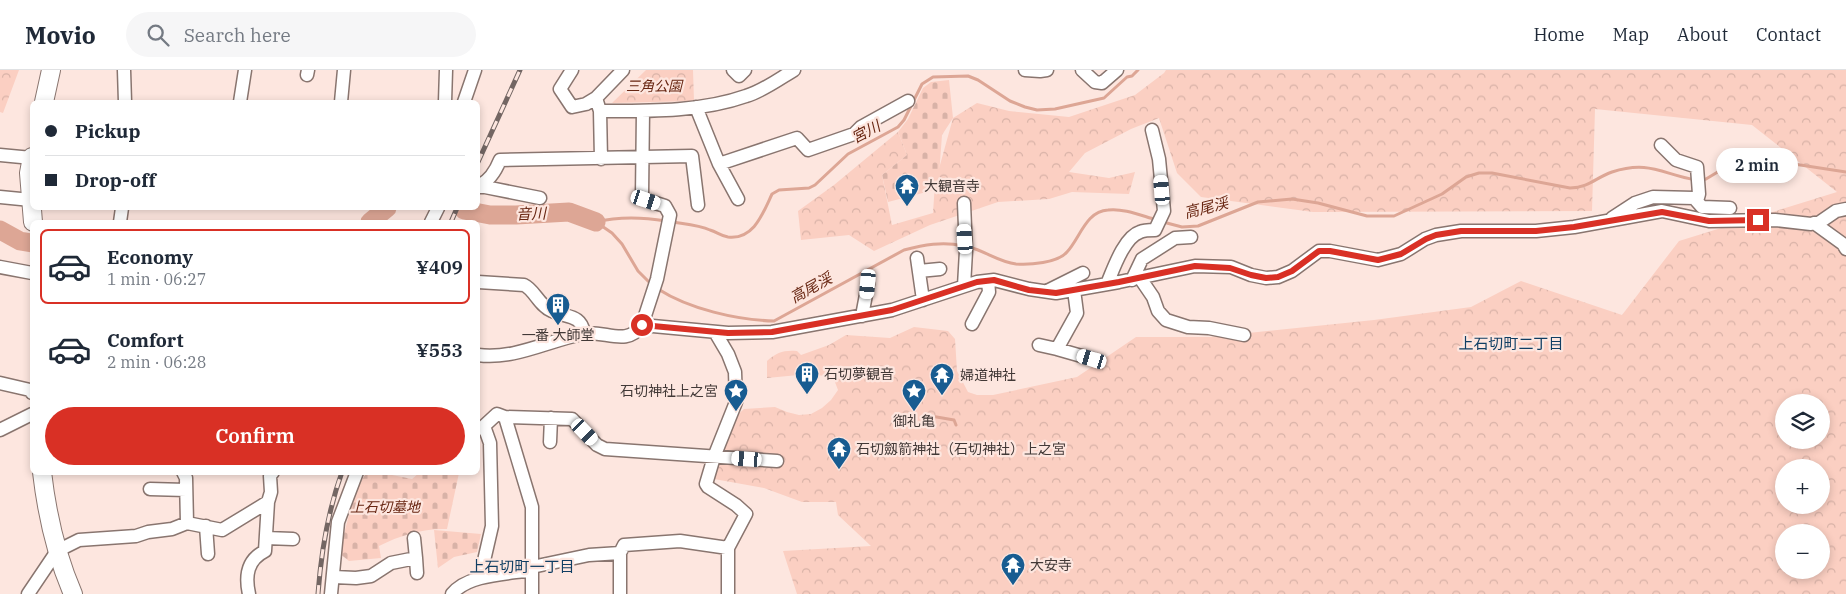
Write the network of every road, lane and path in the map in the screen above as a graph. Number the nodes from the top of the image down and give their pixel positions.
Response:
1 (51, 70) edge
2 (124, 70) edge
3 (244, 70) edge
4 (344, 70) edge
5 (446, 70) edge
6 (475, 70) edge
7 (572, 70) edge
8 (623, 70) edge
9 (733, 70) edge
10 (745, 70) edge
11 (794, 70) edge
12 (1025, 70) edge
13 (1047, 70) edge
14 (1082, 70) edge
15 (1117, 70) edge
16 (596, 98) junction
17 (44, 100) edge
18 (126, 100) edge
19 (240, 100) edge
20 (341, 100) edge
21 (445, 100) edge
22 (465, 100) edge
23 (908, 101) dead end
24 (696, 107) junction
25 (600, 111) junction
26 (643, 111) junction
27 (1152, 130) dead end
28 (1661, 145) dead end
29 (0, 155) edge
30 (643, 156) junction
31 (30, 157) edge
32 (601, 159) junction
33 (719, 164) junction
34 (30, 168) edge
35 (480, 185) edge
36 (480, 186) edge
37 (30, 187) edge
38 (0, 196) edge
39 (540, 198) dead end
40 (738, 199) dead end
41 (30, 200) edge
42 (1697, 201) junction
43 (964, 203) dead end
44 (698, 205) dead end
45 (1730, 208) dead end
46 (1846, 209) edge
47 (1605, 222) junction
48 (1814, 224) junction
49 (1191, 237) dead end
50 (1846, 249) edge
51 (917, 258) dead end
52 (0, 267) edge
53 (940, 269) dead end
54 (919, 271) junction
55 (30, 273) edge
56 (1083, 273) dead end
57 (1136, 279) junction
58 (988, 281) junction
59 (480, 282) edge
60 (868, 284) dead end
61 (1107, 284) junction
62 (964, 286) junction
63 (1074, 290) junction
64 (1047, 291) junction
65 (923, 300) junction
66 (862, 316) junction
67 (972, 324) dead end
68 (642, 325) junction
69 (715, 332) junction
70 (584, 333) junction
71 (1244, 335) dead end
72 (1038, 345) dead end
73 (1057, 349) junction
74 (480, 355) edge
75 (1092, 359) dead end
76 (0, 383) edge
77 (30, 390) edge
78 (30, 415) edge
79 (505, 416) junction
80 (551, 418) junction
81 (481, 428) edge
82 (0, 430) edge
83 (550, 442) dead end
84 (714, 457) junction
85 (777, 461) dead end
86 (42, 475) edge
87 (184, 475) edge
88 (271, 475) edge
89 (356, 475) edge
90 (150, 490) dead end
91 (186, 490) junction
92 (268, 502) junction
93 (187, 523) junction
94 (206, 526) junction
95 (266, 538) junction
96 (414, 538) dead end
97 (293, 540) dead end
98 (728, 548) junction
99 (57, 551) junction
100 (620, 553) junction
101 (208, 554) dead end
102 (416, 558) junction
103 (532, 568) junction
104 (417, 573) dead end
105 (334, 577) junction
106 (480, 578) junction
107 (28, 594) edge
108 (73, 594) edge
109 (249, 594) edge
110 (331, 594) edge
111 (452, 594) edge
112 (532, 594) edge
113 (620, 594) edge
114 (728, 594) edge

1 - 17 street
2 - 18 street
3 - 19 street
4 - 20 street
5 - 21 street
6 - 22 street
7 - 16 street
8 - 16 street
9 - 10 street
11 - 24 street
12 - 13 street
14 - 15 street
16 - 25 street
23 - 33 street
24 - 26 street
24 - 33 street
25 - 26 street
25 - 32 street
26 - 30 street
27 - 61 street
28 - 42 street
29 - 31 street
30 - 32 street
30 - 44 street
30 - 68 street
32 - 35 street
33 - 40 street
34 - 37 street
36 - 39 street
38 - 41 street
42 - 45 street
42 - 47 street
43 - 62 street
46 - 48 street
47 - 48 street
47 - 57 street
48 - 50 street
49 - 57 street
51 - 54 street
52 - 55 street
53 - 54 street
54 - 65 street
56 - 64 street
57 - 61 street
57 - 71 street
58 - 62 street
58 - 64 street
58 - 67 street
59 - 70 street
60 - 66 street
61 - 63 street
62 - 65 street
63 - 64 street
63 - 73 street
65 - 66 street
66 - 69 street
68 - 69 street
68 - 70 street
69 - 84 street
70 - 74 street
72 - 73 street
73 - 75 street
76 - 77 street
78 - 82 street
79 - 80 street
79 - 81 street
79 - 103 street
80 - 83 street
80 - 84 street
81 - 106 street
84 - 85 street
84 - 98 street
86 - 99 street
87 - 91 street
88 - 92 street
89 - 105 street
90 - 91 street
91 - 93 street
92 - 94 street
92 - 95 street
93 - 94 street
93 - 99 street
94 - 101 street
95 - 97 street
95 - 109 street
96 - 102 street
98 - 100 street
98 - 114 street
99 - 107 street
99 - 108 street
100 - 103 street
100 - 113 street
102 - 104 street
102 - 105 street
103 - 106 street
103 - 112 street
105 - 110 street
106 - 111 street

